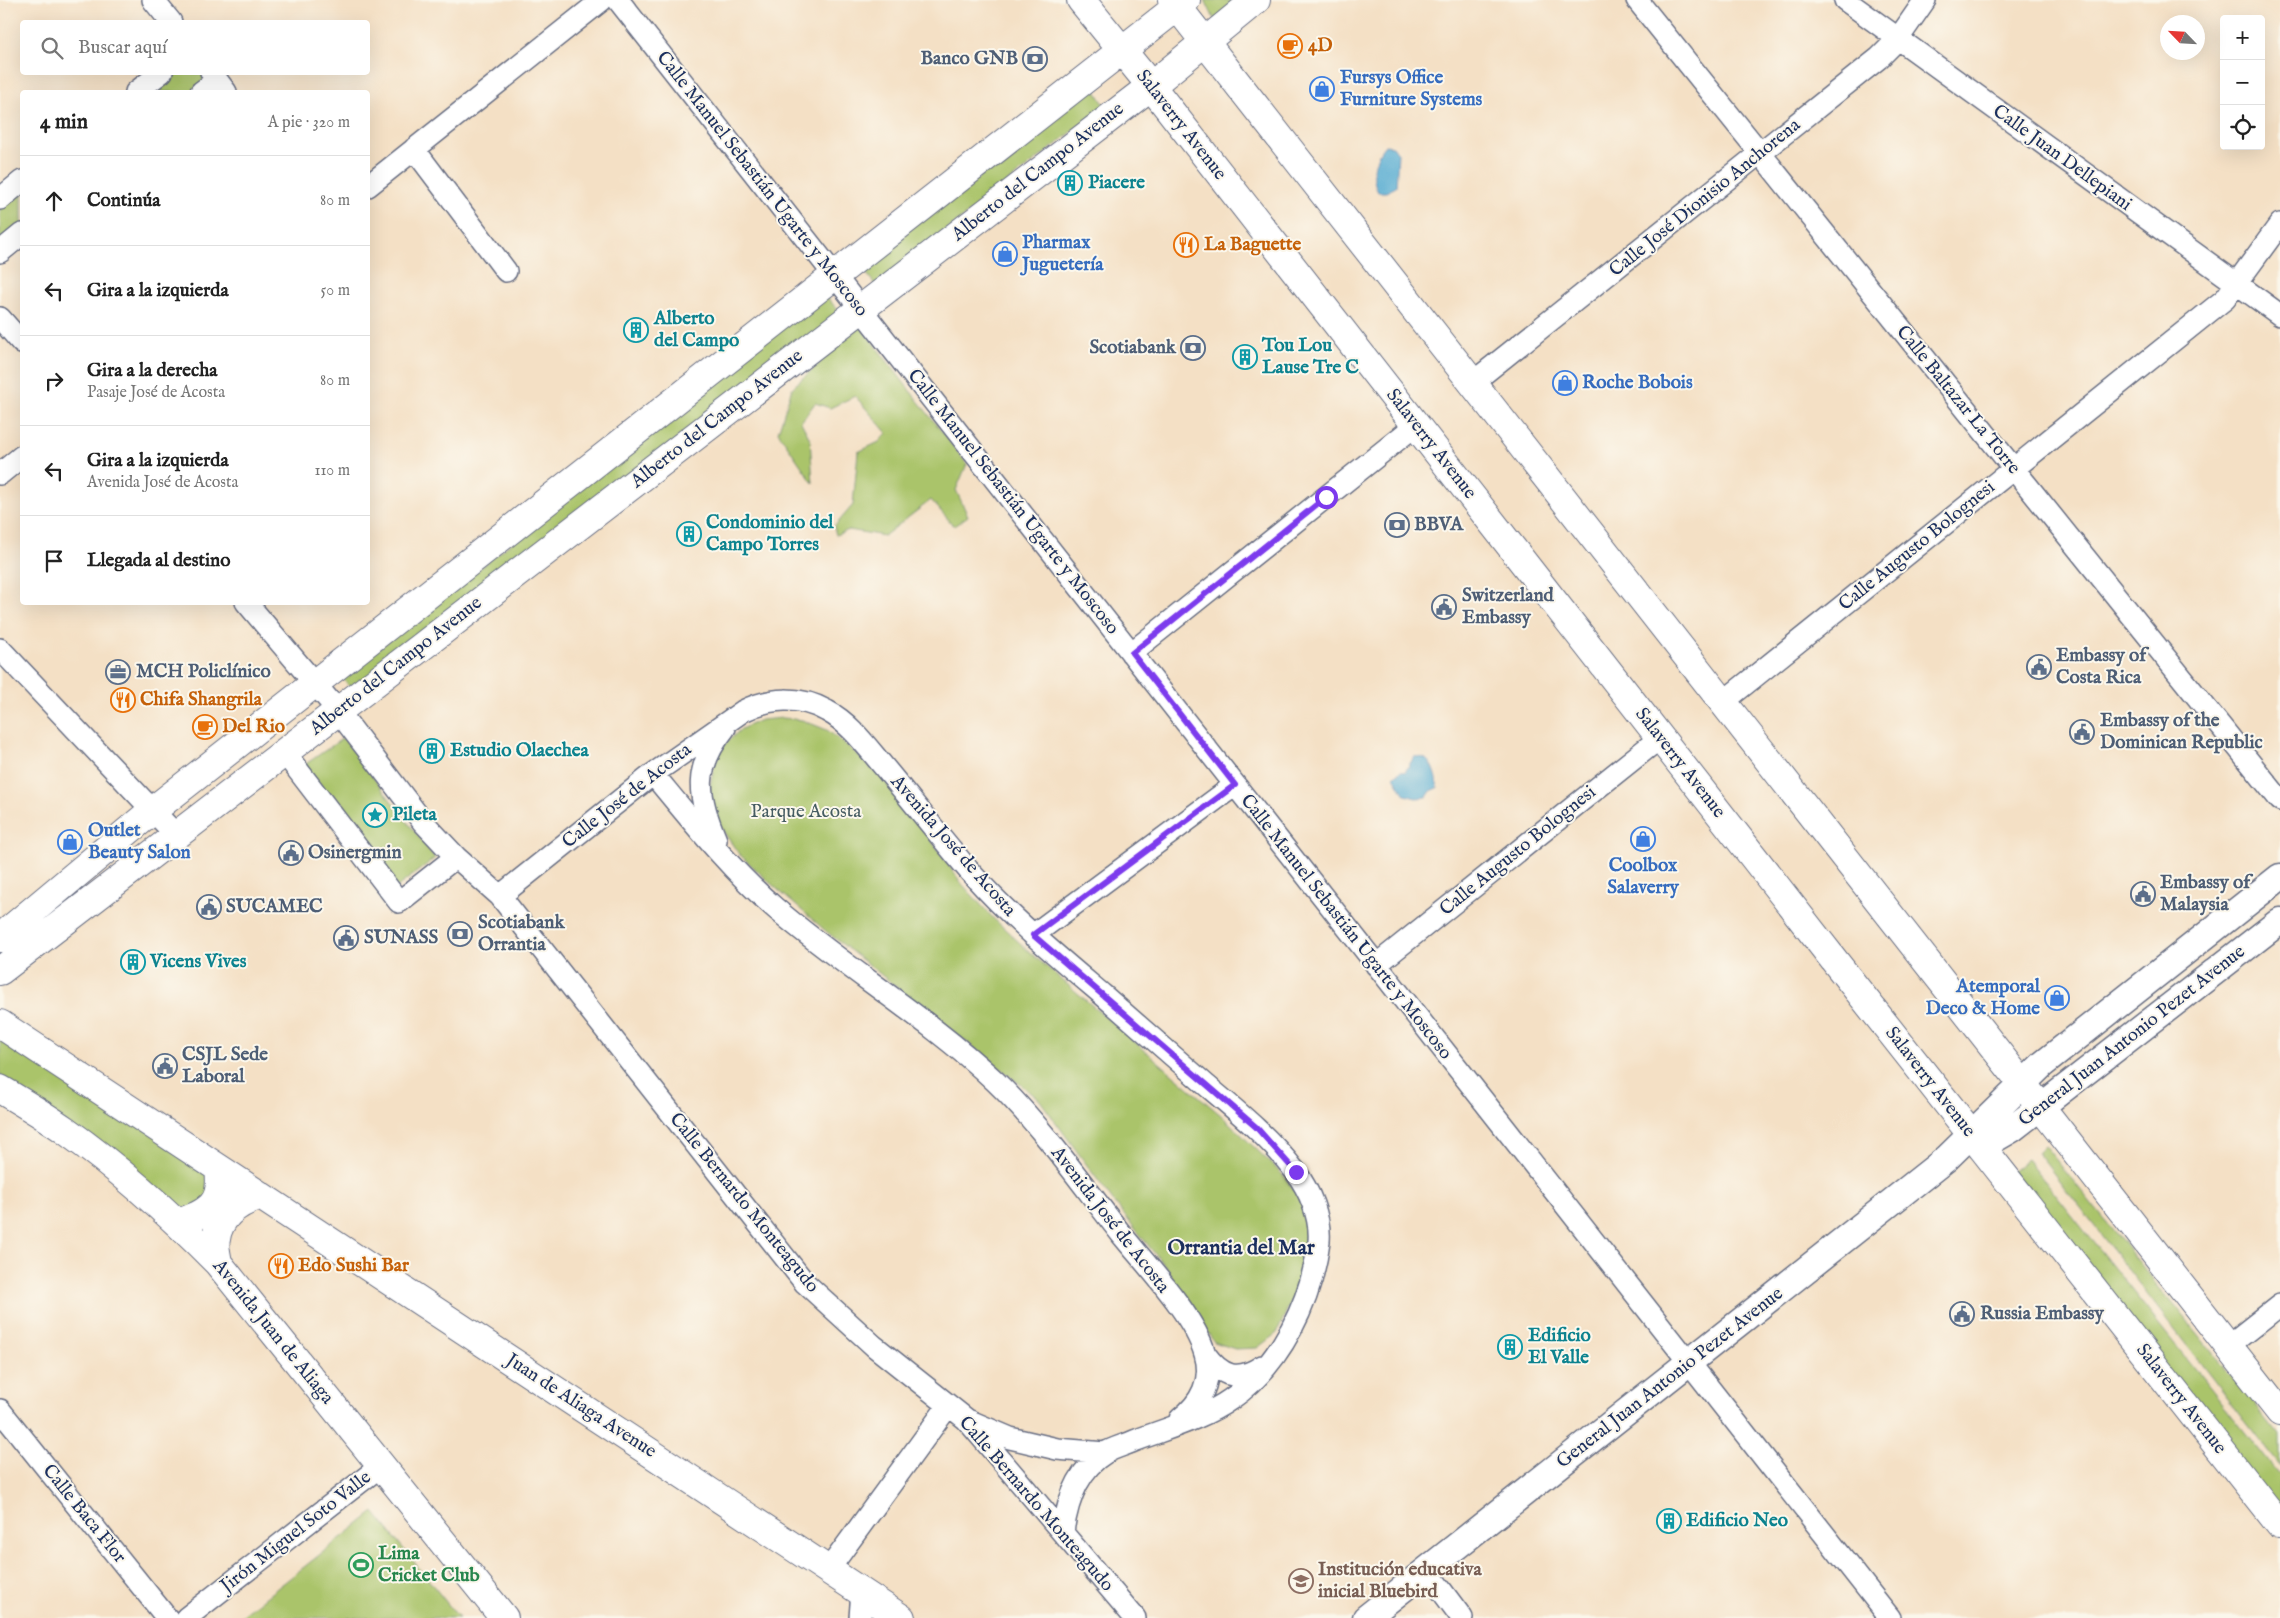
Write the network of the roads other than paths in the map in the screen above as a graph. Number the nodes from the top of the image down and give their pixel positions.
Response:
1 (153, 0) edge
2 (602, 0) edge
3 (618, 0) edge
4 (1081, 0) edge
5 (1256, 0) edge
6 (1637, 0) edge
7 (1845, 0) edge
8 (1925, 0) edge
9 (1178, 2) edge
10 (169, 20) edge
11 (1898, 39) junction
12 (1205, 42) junction
13 (1122, 52) junction
14 (158, 75) edge
15 (1150, 86) junction
16 (139, 90) edge
17 (414, 149) junction
18 (1760, 154) junction
19 (20, 183) edge
20 (370, 184) edge
21 (0, 199) edge
22 (2280, 224) edge
23 (20, 236) edge
24 (0, 252) edge
25 (506, 271) dead end
26 (835, 276) junction
27 (2237, 284) junction
28 (860, 309) junction
29 (2280, 314) edge
30 (0, 318) edge
31 (20, 341) edge
32 (1472, 383) junction
33 (1416, 425) junction
34 (20, 458) edge
35 (2013, 469) junction
36 (0, 474) edge
37 (249, 605) edge
38 (0, 649) edge
39 (1132, 653) junction
40 (315, 684) junction
41 (1723, 702) junction
42 (751, 707) junction
43 (338, 711) junction
44 (1661, 738) junction
45 (284, 752) junction
46 (653, 774) junction
47 (1235, 785) junction
48 (2280, 800) edge
49 (152, 811) junction
50 (176, 836) junction
51 (456, 857) junction
52 (727, 864) junction
53 (2280, 877) edge
54 (500, 896) junction
55 (2280, 921) edge
56 (1033, 935) junction
57 (0, 938) edge
58 (1376, 965) junction
59 (0, 970) edge
60 (0, 1024) edge
61 (2022, 1084) junction
62 (0, 1089) edge
63 (2040, 1107) junction
64 (1976, 1141) junction
65 (219, 1170) junction
66 (259, 1196) junction
67 (178, 1222) junction
68 (218, 1263) junction
69 (2280, 1305) edge
70 (2228, 1346) junction
71 (1205, 1354) junction
72 (1273, 1358) junction
73 (1689, 1362) junction
74 (948, 1406) junction
75 (0, 1410) edge
76 (2280, 1412) edge
77 (966, 1419) junction
78 (1171, 1426) junction
79 (1105, 1453) junction
80 (382, 1465) junction
81 (2280, 1525) edge
82 (1063, 1532) junction
83 (829, 1569) junction
84 (1427, 1570) junction
85 (862, 1591) junction
86 (168, 1618) edge
87 (186, 1618) edge
88 (504, 1618) edge
89 (860, 1618) edge
90 (901, 1618) edge
91 (1134, 1618) edge
92 (1366, 1618) edge
93 (1462, 1618) edge
94 (1890, 1618) edge

1 - 10 street
2 - 17 street
3 - 26 street, Calle Manuel Sebastián Ugarte y Moscoso
4 - 13 main road, Salaverry Avenue
5 - 12 main road, Alberto del Campo Avenue
6 - 18 street, Calle Baltazar La Torre
7 - 11 street, Calle Juan Dellepiani
8 - 11 street, Calle José Dionisio Anchorena
9 - 12 main road
9 - 13 main road, Alberto del Campo Avenue
11 - 18 street, Calle José Dionisio Anchorena
11 - 27 street, Calle Juan Dellepiani
12 - 15 main road, Alberto del Campo Avenue
12 - 32 main road
13 - 15 main road, Salaverry Avenue
13 - 26 main road, Alberto del Campo Avenue
14 - 16 street
15 - 28 main road, Alberto del Campo Avenue
15 - 33 main road, Salaverry Avenue
17 - 20 street
17 - 25 street
18 - 32 street, Calle José Dionisio Anchorena
18 - 35 street, Calle Baltazar La Torre
19 - 21 street
22 - 27 street, Calle Augusto Bolognesi
23 - 24 street
26 - 28 street, Calle Manuel Sebastián Ugarte y Moscoso
26 - 40 main road, Alberto del Campo Avenue
27 - 29 street, Calle Juan Dellepiani
27 - 35 street, Calle Augusto Bolognesi
28 - 39 street, Calle Manuel Sebastián Ugarte y Moscoso
28 - 43 main road, Alberto del Campo Avenue
30 - 31 street
32 - 41 main road
33 - 39 street
33 - 44 main road, Salaverry Avenue
34 - 36 street
35 - 41 street, Calle Augusto Bolognesi
35 - 48 street, Calle Baltazar La Torre
37 - 40 street, Calle Bernardo Monteagudo
38 - 49 street
39 - 47 street, Calle Manuel Sebastián Ugarte y Moscoso
40 - 43 street, Calle Bernardo Monteagudo
40 - 49 main road, Alberto del Campo Avenue
41 - 61 main road
42 - 46 street, Calle José de Acosta
42 - 52 street, Avenida José de Acosta
42 - 56 street, Avenida José de Acosta
43 - 45 main road, Alberto del Campo Avenue
43 - 51 street, Calle Bernardo Monteagudo
44 - 58 street, Calle Augusto Bolognesi
44 - 64 main road, Salaverry Avenue
45 - 50 main road, Alberto del Campo Avenue
45 - 51 street
46 - 52 street, Avenida José de Acosta
46 - 54 street, Calle José de Acosta
47 - 56 street
47 - 58 street, Calle Manuel Sebastián Ugarte y Moscoso
49 - 50 street
49 - 57 main road, Alberto del Campo Avenue
50 - 59 main road, Alberto del Campo Avenue
51 - 54 street, Calle Bernardo Monteagudo
52 - 71 street, Avenida José de Acosta
53 - 61 street, General Juan Antonio Pezet Avenue
54 - 74 street, Calle Bernardo Monteagudo
55 - 63 street, General Juan Antonio Pezet Avenue
56 - 72 street, Avenida José de Acosta
58 - 73 street, Calle Manuel Sebastián Ugarte y Moscoso
60 - 65 main road
61 - 63 main road
61 - 64 street, General Juan Antonio Pezet Avenue
62 - 67 main road, Avenida Juan de Aliaga
63 - 64 street, General Juan Antonio Pezet Avenue
63 - 70 main road
64 - 73 street, General Juan Antonio Pezet Avenue
64 - 81 main road, Salaverry Avenue
65 - 66 main road
65 - 67 main road
66 - 68 main road
66 - 83 main road, Juan de Aliaga Avenue
67 - 68 main road, Avenida Juan de Aliaga
68 - 80 main road, Avenida Juan de Aliaga
69 - 70 street
70 - 76 main road
71 - 72 street, Avenida José de Acosta
71 - 78 street, Avenida José de Acosta
72 - 78 street, Avenida José de Acosta
73 - 84 street, General Juan Antonio Pezet Avenue
73 - 94 street, Calle Manuel Sebastián Ugarte y Moscoso
74 - 77 street, Calle Bernardo Monteagudo
74 - 83 street
75 - 86 street, Calle Baca Flor
77 - 79 street, Avenida José de Acosta
77 - 82 street, Calle Bernardo Monteagudo
78 - 79 street, Avenida José de Acosta
79 - 82 street, Avenida José de Acosta
80 - 87 street, Jirón Miguel Soto Valle
80 - 88 main road, Avenida Juan de Aliaga
82 - 91 street, Calle Bernardo Monteagudo
83 - 85 main road, Juan de Aliaga Avenue
84 - 92 street, General Juan Antonio Pezet Avenue
84 - 93 street
85 - 89 street
85 - 90 main road, Juan de Aliaga Avenue

